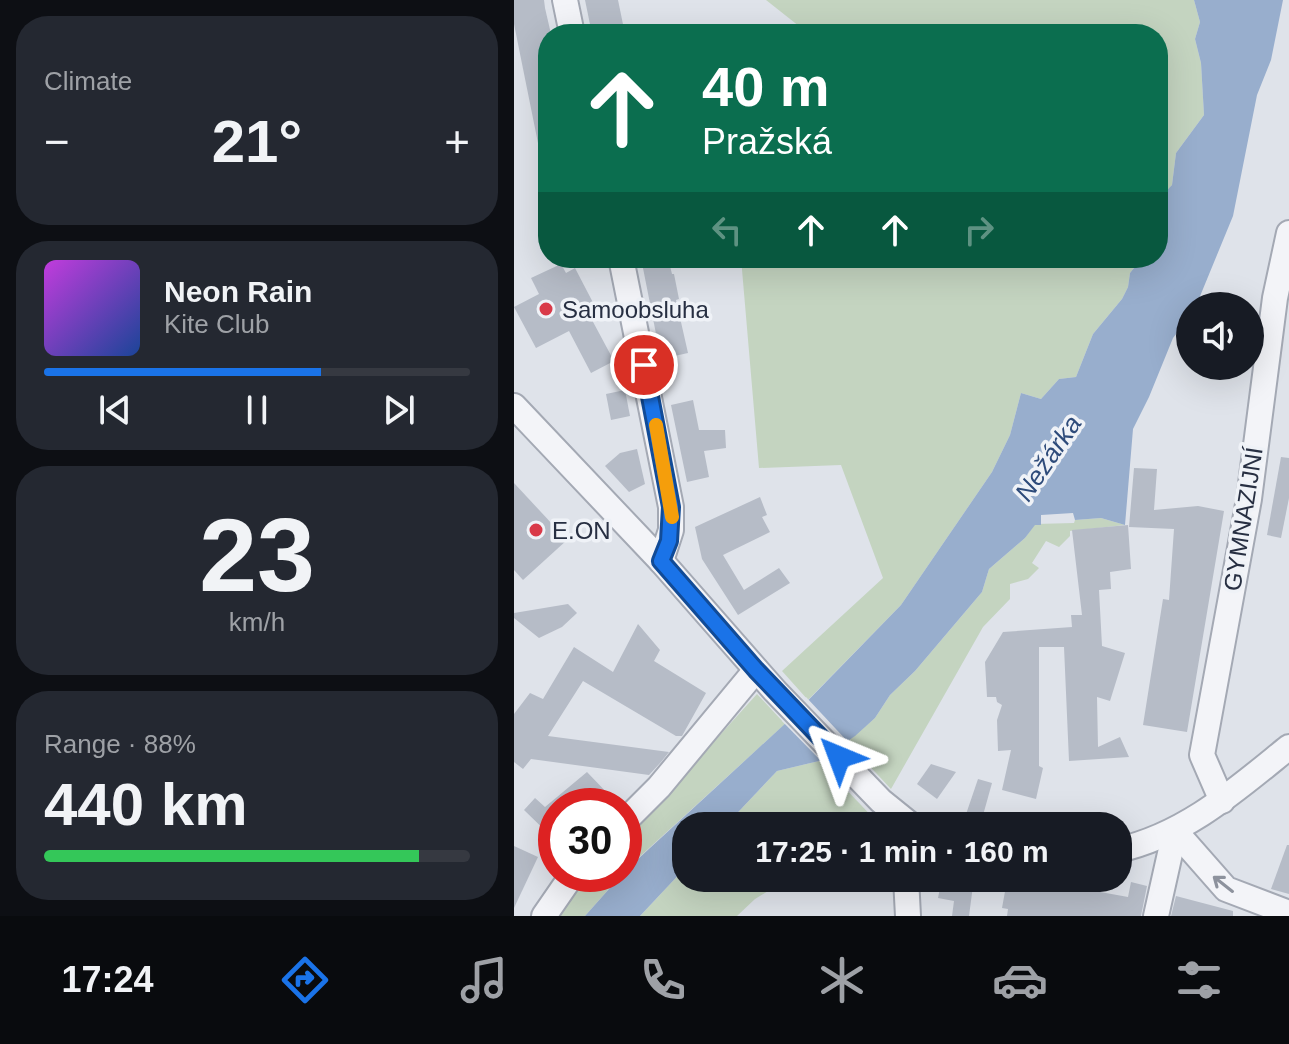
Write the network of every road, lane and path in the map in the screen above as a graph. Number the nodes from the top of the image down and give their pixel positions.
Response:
1 (565, 0) edge
2 (570, 24) edge
3 (1289, 233) edge
4 (623, 268) edge
5 (514, 406) edge
6 (661, 561) junction
7 (760, 674) junction
8 (1289, 747) edge
9 (1222, 801) junction
10 (642, 804) edge
11 (894, 812) edge
12 (1175, 831) junction
13 (1132, 845) edge
14 (561, 892) edge
15 (907, 892) edge
16 (1289, 913) edge
17 (544, 916) edge
18 (908, 916) edge
19 (1156, 916) edge

1 - 2 street
3 - 9 street, GYMNAZIJNÍ
4 - 6 street
5 - 6 street
6 - 7 street
7 - 10 street
7 - 11 street
8 - 9 street
9 - 12 street
12 - 13 street
16 -> 12 street
12 - 19 street
14 - 17 street
15 - 18 street

